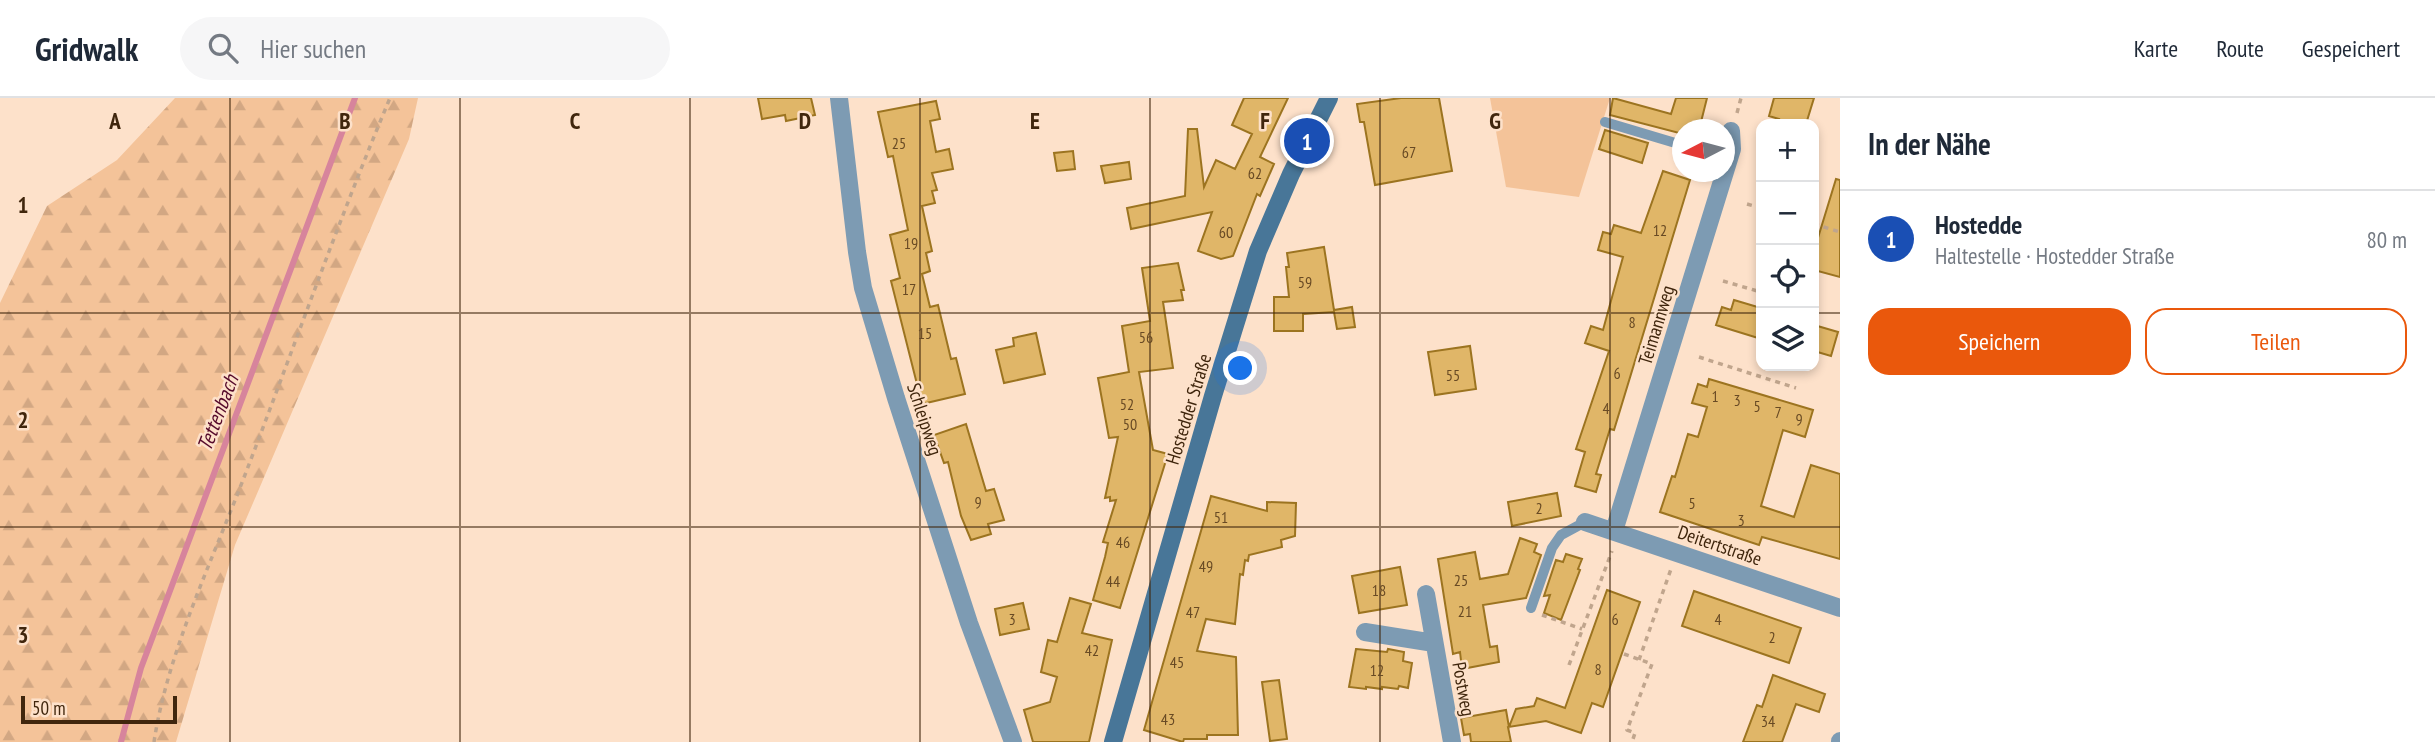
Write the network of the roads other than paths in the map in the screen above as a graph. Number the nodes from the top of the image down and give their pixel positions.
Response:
1 (839, 98) edge
2 (1329, 98) edge
3 (1605, 122) dead end
4 (1672, 142) edge
5 (1720, 182) edge
6 (1586, 522) joint
7 (1613, 540) junction
8 (1426, 594) dead end
9 (1531, 608) road end
10 (1840, 608) edge
11 (1365, 632) dead end
12 (1434, 643) junction
13 (1013, 742) edge
14 (1113, 742) edge
15 (1452, 742) edge

1 - 13 street, Schleipweg
2 - 14 main road, Hostedder Straße
3 - 4 lane
5 - 7 street, Teimannweg
6 - 7 street, Deitertstraße
6 - 9 lane
7 - 10 street, Deitertstraße
8 - 12 street, Postweg
11 - 12 street, Postweg
12 - 15 street, Postweg

